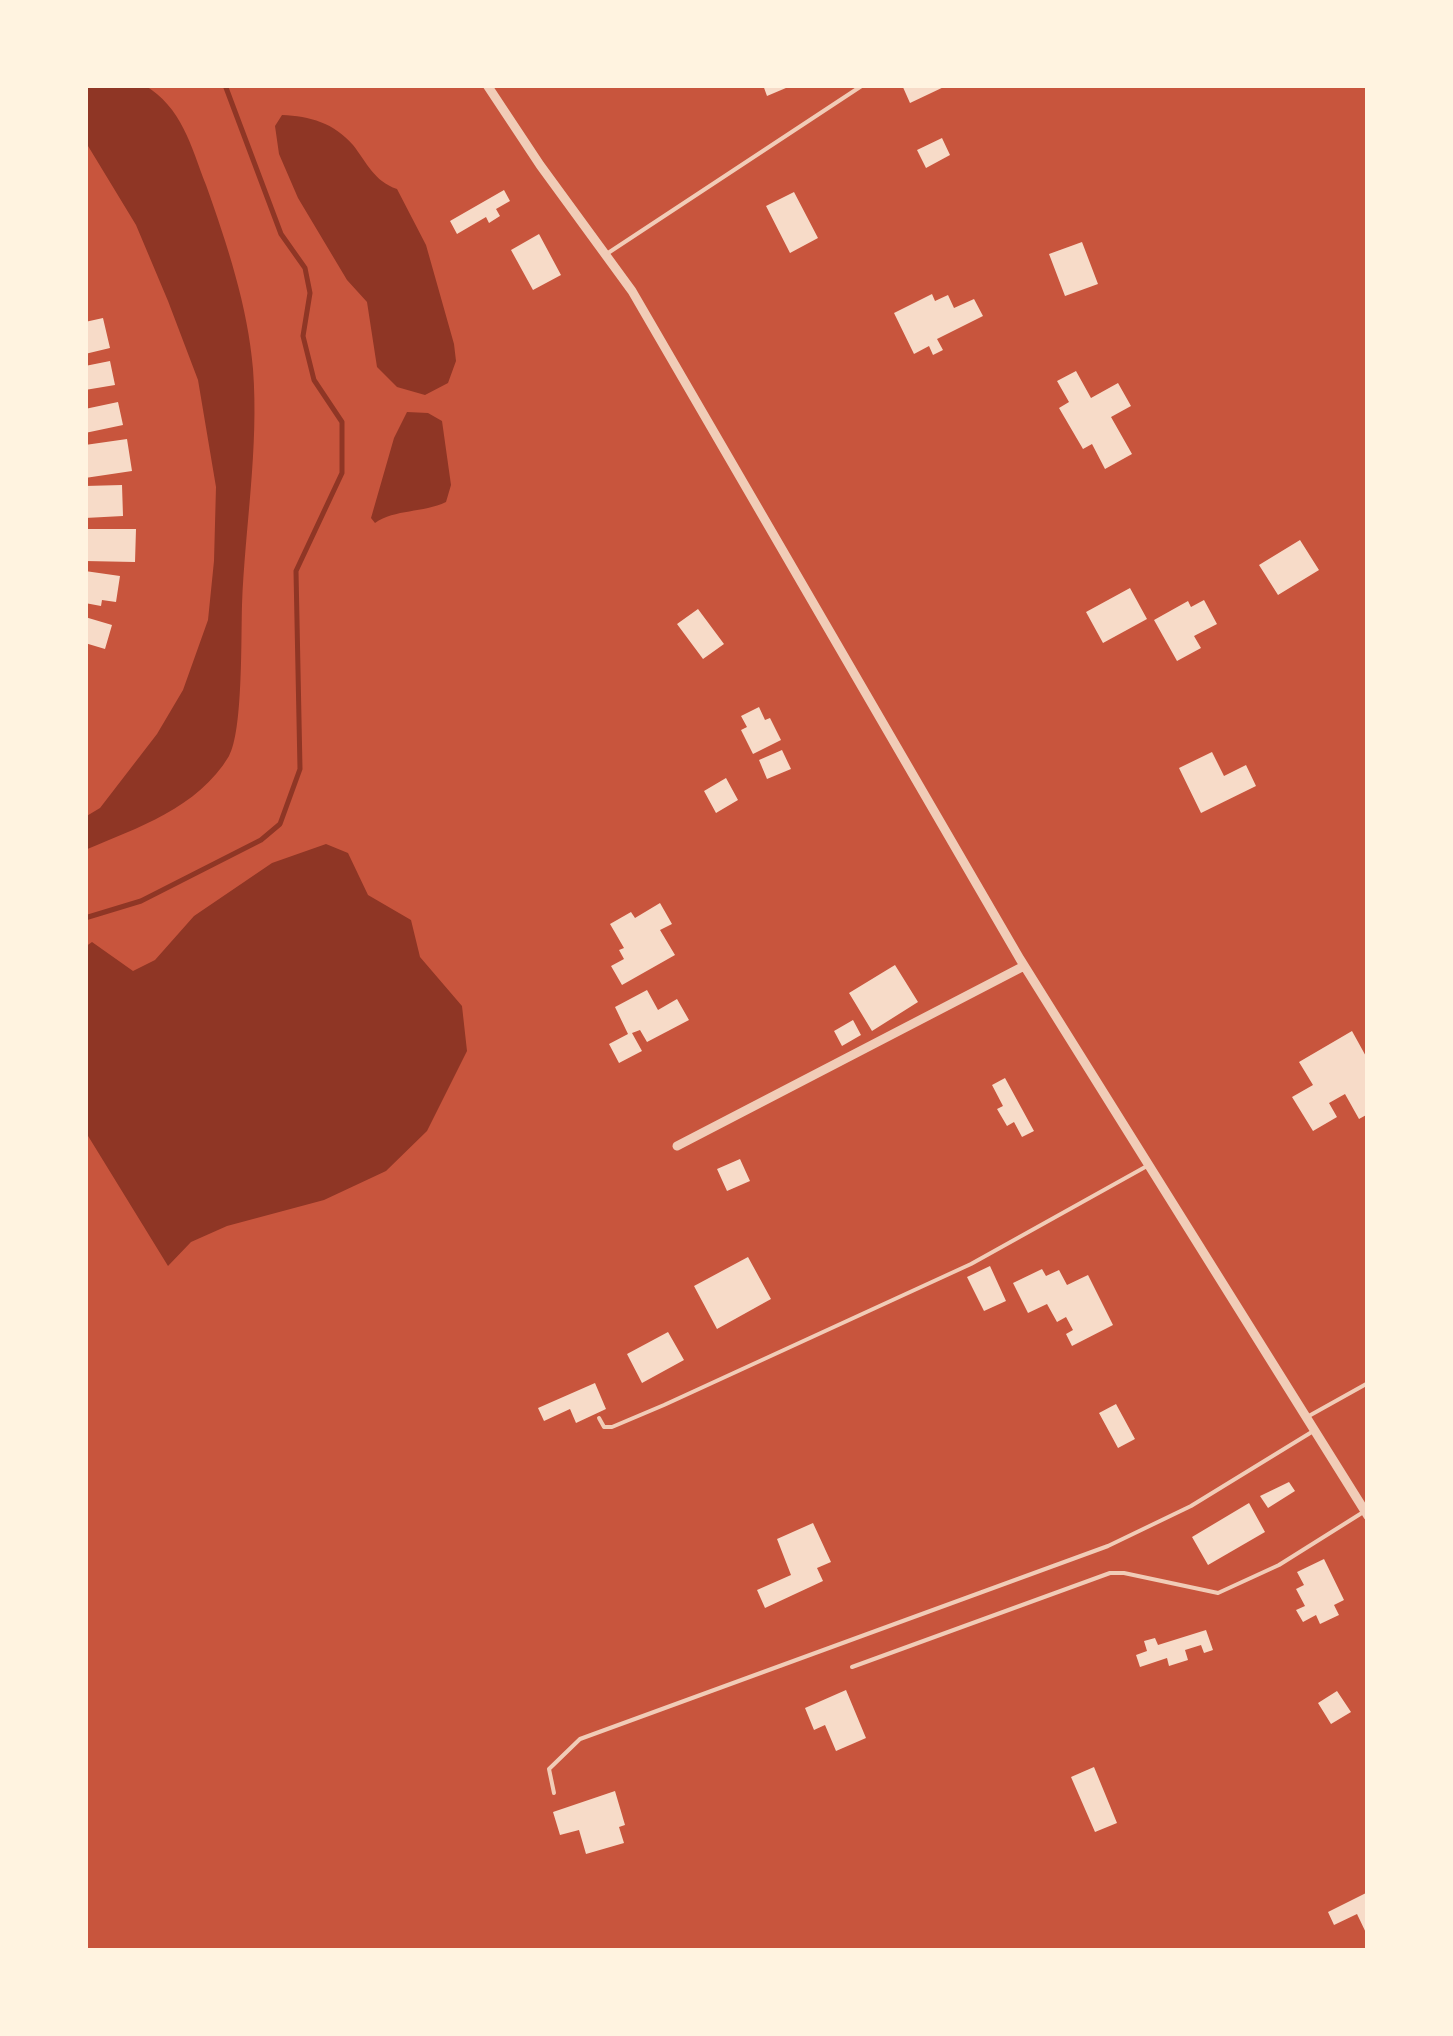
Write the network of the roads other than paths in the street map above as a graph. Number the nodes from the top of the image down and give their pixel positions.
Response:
1 (487, 85) edge
2 (863, 85) edge
3 (605, 255) junction
4 (1024, 966) junction
5 (678, 1146) dead end
6 (1151, 1164) junction
7 (1368, 1383) edge
8 (599, 1418) dead end
9 (1307, 1418) junction
10 (1315, 1430) junction
11 (1366, 1514) edge
12 (852, 1667) dead end
13 (554, 1793) dead end

1 - 3 street
2 - 3 lane
3 - 4 street
4 - 5 street
4 - 6 street
6 - 8 lane
6 - 9 street
7 - 9 lane
9 - 10 street
10 - 11 street
10 - 13 lane
11 - 12 lane

